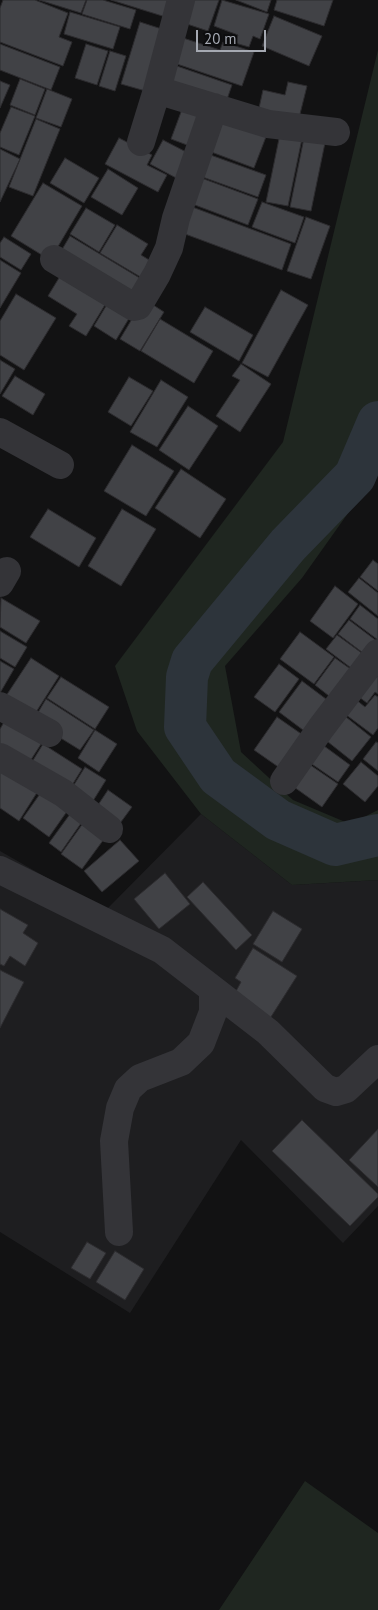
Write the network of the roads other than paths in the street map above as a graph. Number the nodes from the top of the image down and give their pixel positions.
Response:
1 (181, 0) edge
2 (157, 90) junction
3 (214, 107) junction
4 (336, 132) dead end
5 (141, 142) dead end
6 (54, 259) dead end
7 (0, 432) edge
8 (60, 464) dead end
9 (378, 653) edge
10 (3, 714) edge
11 (49, 733) dead end
12 (0, 757) edge
13 (284, 781) dead end
14 (109, 829) dead end
15 (0, 870) edge
16 (213, 990) junction
17 (378, 1059) edge
18 (119, 1232) dead end

1 - 2 street
2 - 3 street
2 - 5 street
3 - 4 street
3 - 6 street
7 - 8 street
9 - 13 street
10 - 11 street
12 - 14 street
15 - 16 street
16 - 17 street
16 - 18 street

